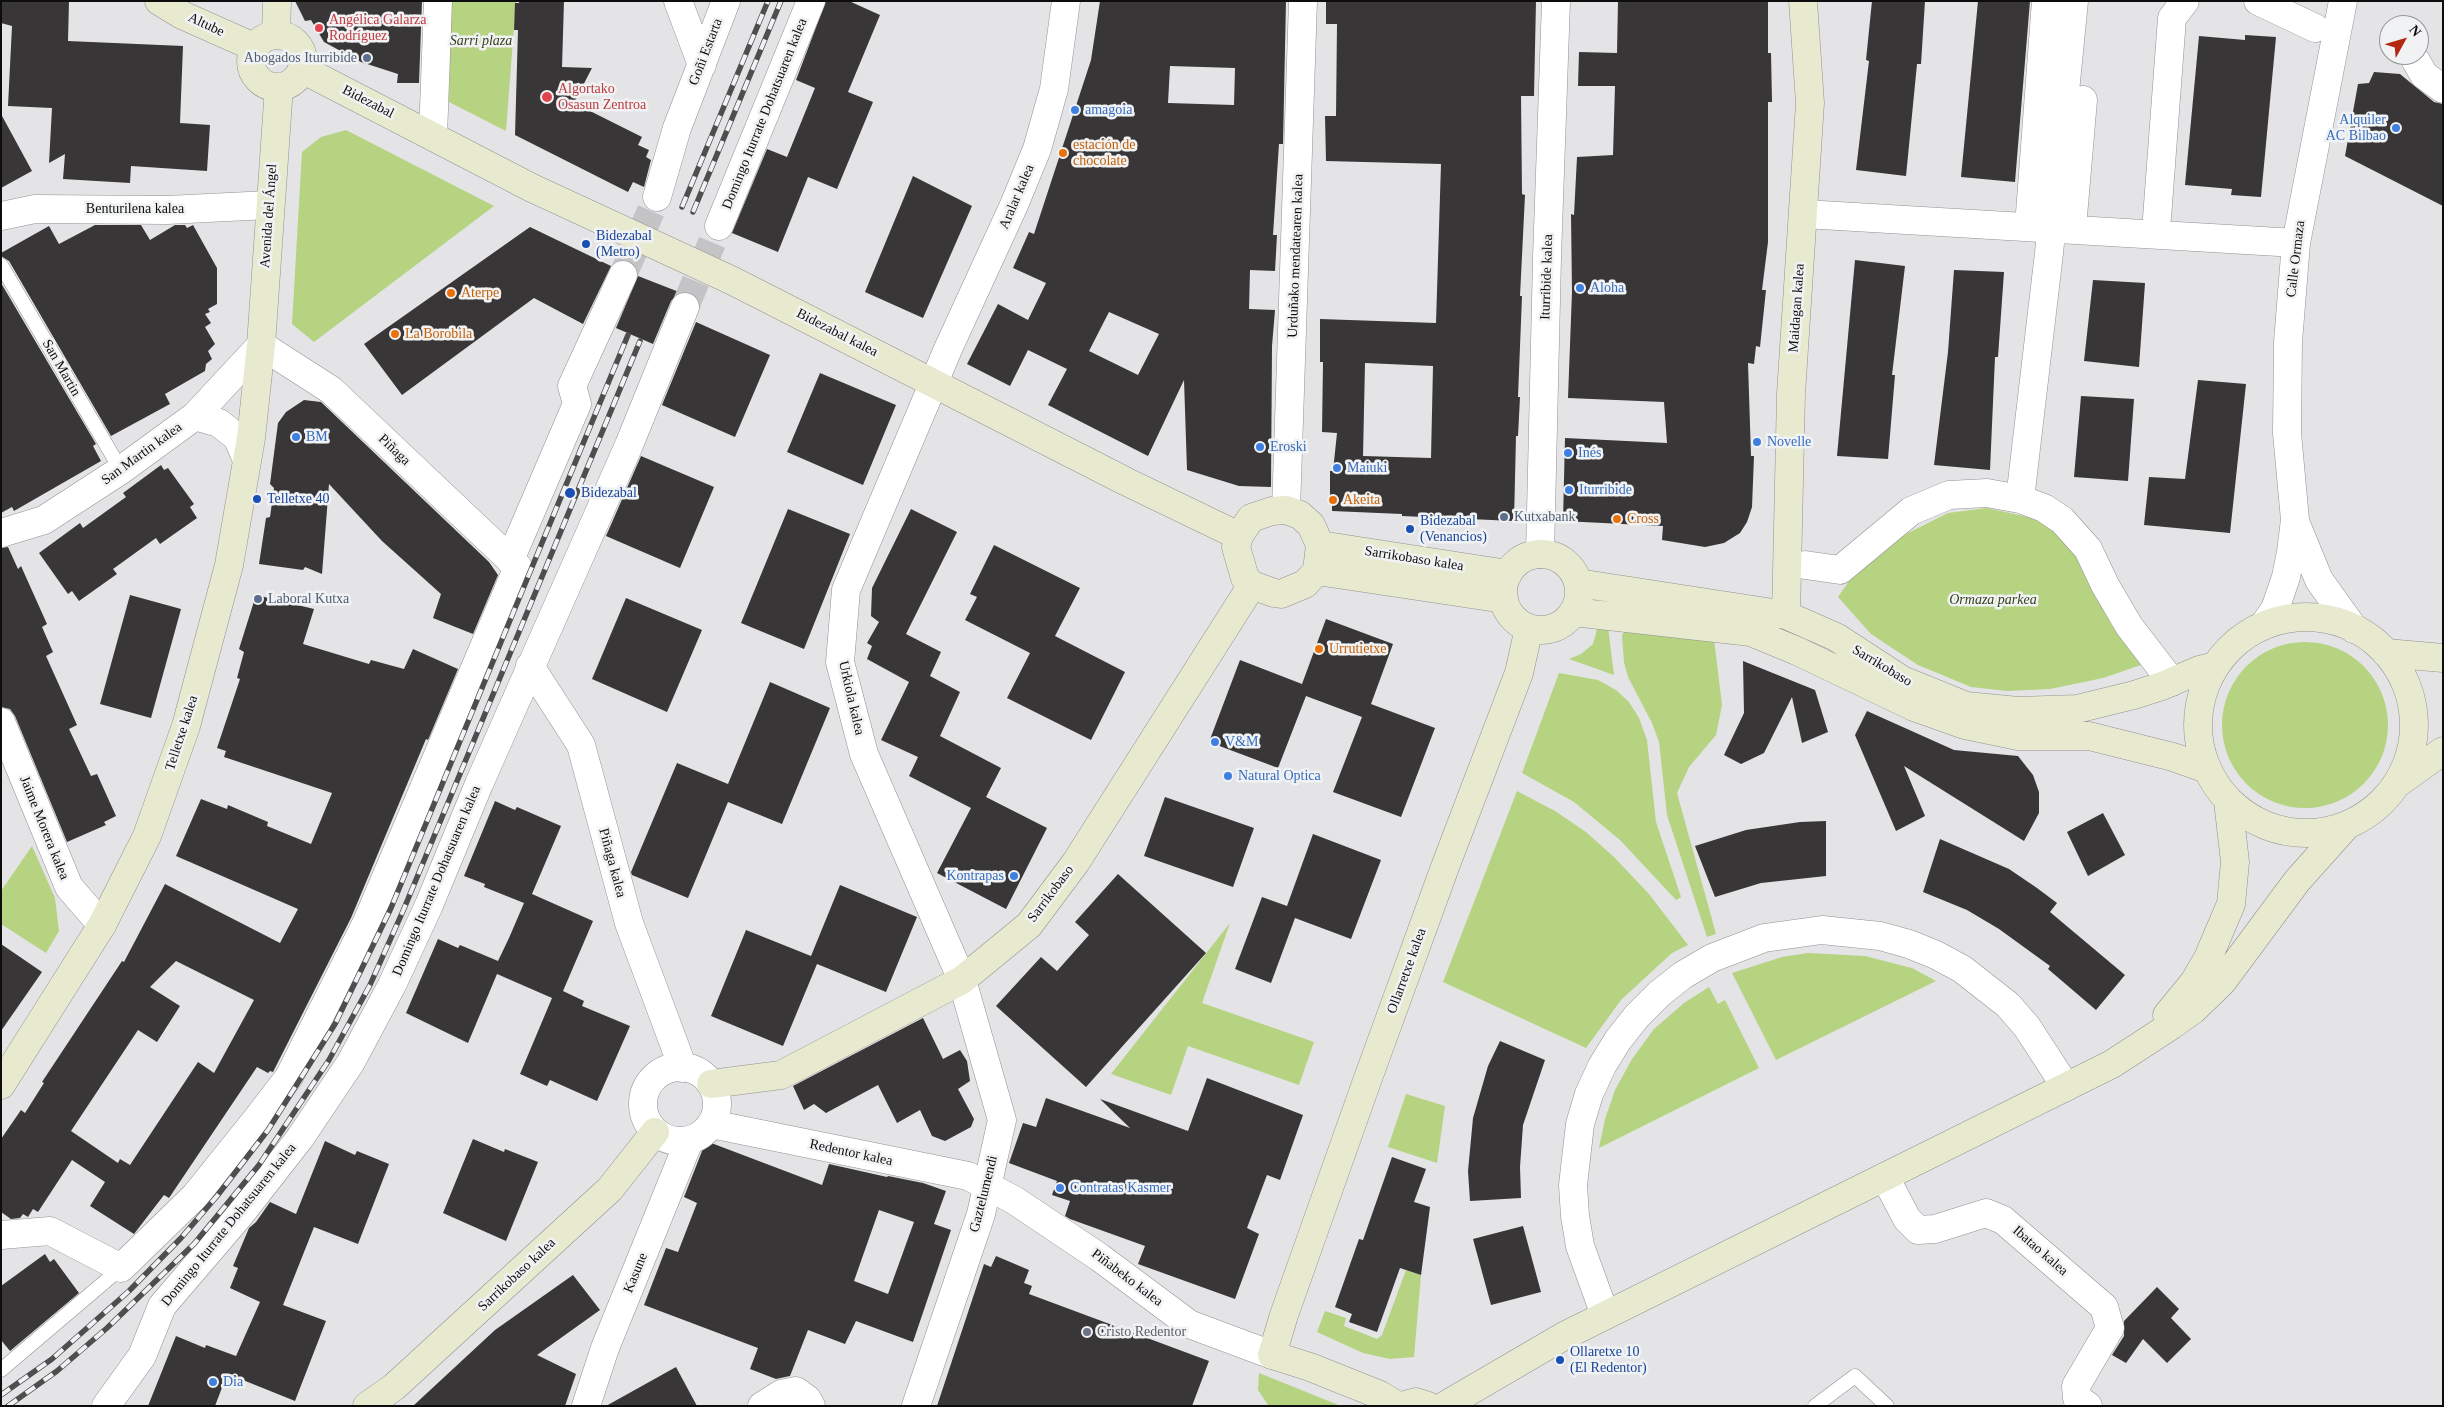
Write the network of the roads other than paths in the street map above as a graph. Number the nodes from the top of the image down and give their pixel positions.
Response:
1 (159, 1) edge
2 (277, 1) edge
3 (438, 1) edge
4 (678, 1) edge
5 (726, 1) edge
6 (811, 1) edge
7 (1066, 1) edge
8 (1303, 1) edge
9 (1556, 1) edge
10 (1803, 1) edge
11 (2046, 1) edge
12 (2074, 1) edge
13 (2092, 1) edge
14 (2185, 1) edge
15 (2258, 1) edge
16 (2343, 1) edge
17 (2315, 28) dead end
18 (265, 41) junction
19 (702, 65) junction
20 (2418, 65) edge
21 (302, 69) junction
22 (279, 87) junction
23 (2443, 90) edge
24 (434, 136) junction
25 (657, 196) tunnel mouth
26 (269, 206) junction
27 (1804, 214) junction
28 (1, 216) edge
29 (2157, 218) dead end
30 (2052, 219) junction
31 (719, 226) tunnel mouth
32 (2296, 243) junction
33 (1, 265) edge
34 (623, 275) tunnel mouth
35 (685, 307) tunnel mouth
36 (260, 345) junction
37 (934, 382) junction
38 (195, 416) junction
39 (247, 460) junction
40 (121, 470) junction
41 (2020, 499) junction
42 (1286, 510) junction
43 (2295, 520) junction
44 (1, 533) edge
45 (1239, 536) junction
46 (1540, 554) junction
47 (1318, 558) junction
48 (514, 563) junction
49 (1805, 565) dead end
50 (1578, 583) junction
51 (1252, 585) junction
52 (1506, 586) junction
53 (1574, 612) junction
54 (1786, 615) junction
55 (2264, 625) junction
56 (1529, 628) junction
57 (2354, 629) junction
58 (2386, 653) junction
59 (2443, 658) edge
60 (530, 666) junction
61 (2215, 666) junction
62 (2172, 682) junction
63 (1, 722) edge
64 (2443, 751) edge
65 (2207, 769) junction
66 (2398, 783) junction
67 (2228, 800) junction
68 (2347, 825) junction
69 (102, 925) junction
70 (962, 980) junction
71 (2134, 1048) junction
72 (683, 1068) junction
73 (711, 1084) junction
74 (1, 1085) edge
75 (2066, 1087) junction
76 (711, 1124) junction
77 (655, 1132) junction
78 (688, 1141) junction
79 (1885, 1177) junction
80 (989, 1186) junction
81 (1, 1235) edge
82 (121, 1268) junction
83 (1605, 1315) junction
84 (1272, 1355) junction
85 (1, 1370) edge
86 (1449, 1402) edge
87 (106, 1406) edge
88 (367, 1406) edge
89 (586, 1406) edge
90 (762, 1406) edge
91 (811, 1406) edge
92 (916, 1406) edge
93 (1400, 1406) edge
94 (1428, 1406) edge
95 (1815, 1406) edge
96 (1887, 1406) edge
97 (2088, 1406) edge

1 - 18 street, Altube
2 - 18 street
3 - 24 street
4 - 19 street
5 - 19 street, Goñi Estarta
6 - 31 street, Domingo Iturrate Dohatsuaren kalea
7 - 37 street, Aralar kalea
8 - 42 street, Urduñako mendatearen kalea
9 - 46 street, Iturribide kalea
10 - 27 street, Maidagan kalea
11 - 30 street
12 - 30 street
13 - 30 street
14 - 29 street
15 - 17 street
16 - 32 street, Calle Ormaza
18 - 21 street
18 - 22 street
19 - 25 street, Goñi Estarta
20 - 23 street
21 - 22 street
21 - 24 street, Bidezabal
22 - 26 street, Avenida del Ángel
24 - 37 street, Bidezabal kalea
26 - 28 street, Benturilena kalea
26 - 36 street, Avenida del Ángel
27 - 30 street
27 - 54 street, Maidagan kalea
30 - 32 street
30 - 41 street
32 - 43 street, Calle Ormaza
33 - 40 lane, San Martin
34 - 48 street
35 - 60 street, Domingo Iturrate Dohatsuaren kalea
36 - 38 street, San Martin kalea
36 - 39 street, Telletxe kalea
36 - 48 street, Piñaga
37 - 45 street, Bidezabal kalea
37 - 70 street, Urkiola kalea
38 - 39 street
38 - 40 street, San Martin kalea
39 - 69 street, Telletxe kalea
40 - 44 street, San Martin kalea
41 - 49 street
41 - 62 street
42 - 45 street
42 - 47 street
43 - 55 street, Calle Ormaza
43 - 57 street, Calle Ormaza
45 - 51 street
46 - 50 street
46 - 52 street
47 - 51 street
47 - 52 street, Sarrikobaso kalea
48 - 82 street
50 - 53 street
50 - 54 street, Sarrikobaso
51 - 70 street, Sarrikobaso
52 - 56 street
53 - 56 street
53 - 65 street, Sarrikobaso
54 - 62 street, Sarrikobaso
55 - 57 street
55 - 61 street
56 - 84 street, Ollarretxe kalea
57 - 58 street
58 - 59 street
58 - 66 street
60 - 72 street, Piñaga kalea
60 - 87 street, Domingo Iturrate Dohatsuaren kalea
61 - 62 street, Sarrikobaso
61 - 65 street
63 - 69 street, Jaime Morera kalea
64 - 66 street
65 - 67 street
66 - 68 street
67 - 68 street
67 - 71 street
68 - 71 street
69 - 74 street, Telletxe kalea
70 - 73 street, Sarrikobaso
70 - 80 street, Gaztelumendi
71 - 75 street
72 - 73 street
72 - 77 street
73 - 76 street
75 - 79 street
75 - 83 street
76 - 78 street
76 - 80 street, Redentor kalea
77 - 78 street
77 - 88 street, Sarrikobaso kalea
78 - 89 street, Kasune
79 - 83 street
79 - 97 street, Ibatao kalea
80 - 84 street, Piñabeko kalea
80 - 92 street, Gaztelumendi
81 - 82 street
82 - 85 lane
83 - 86 street
84 - 93 street
90 - 91 street
93 - 94 street
95 - 96 lane

